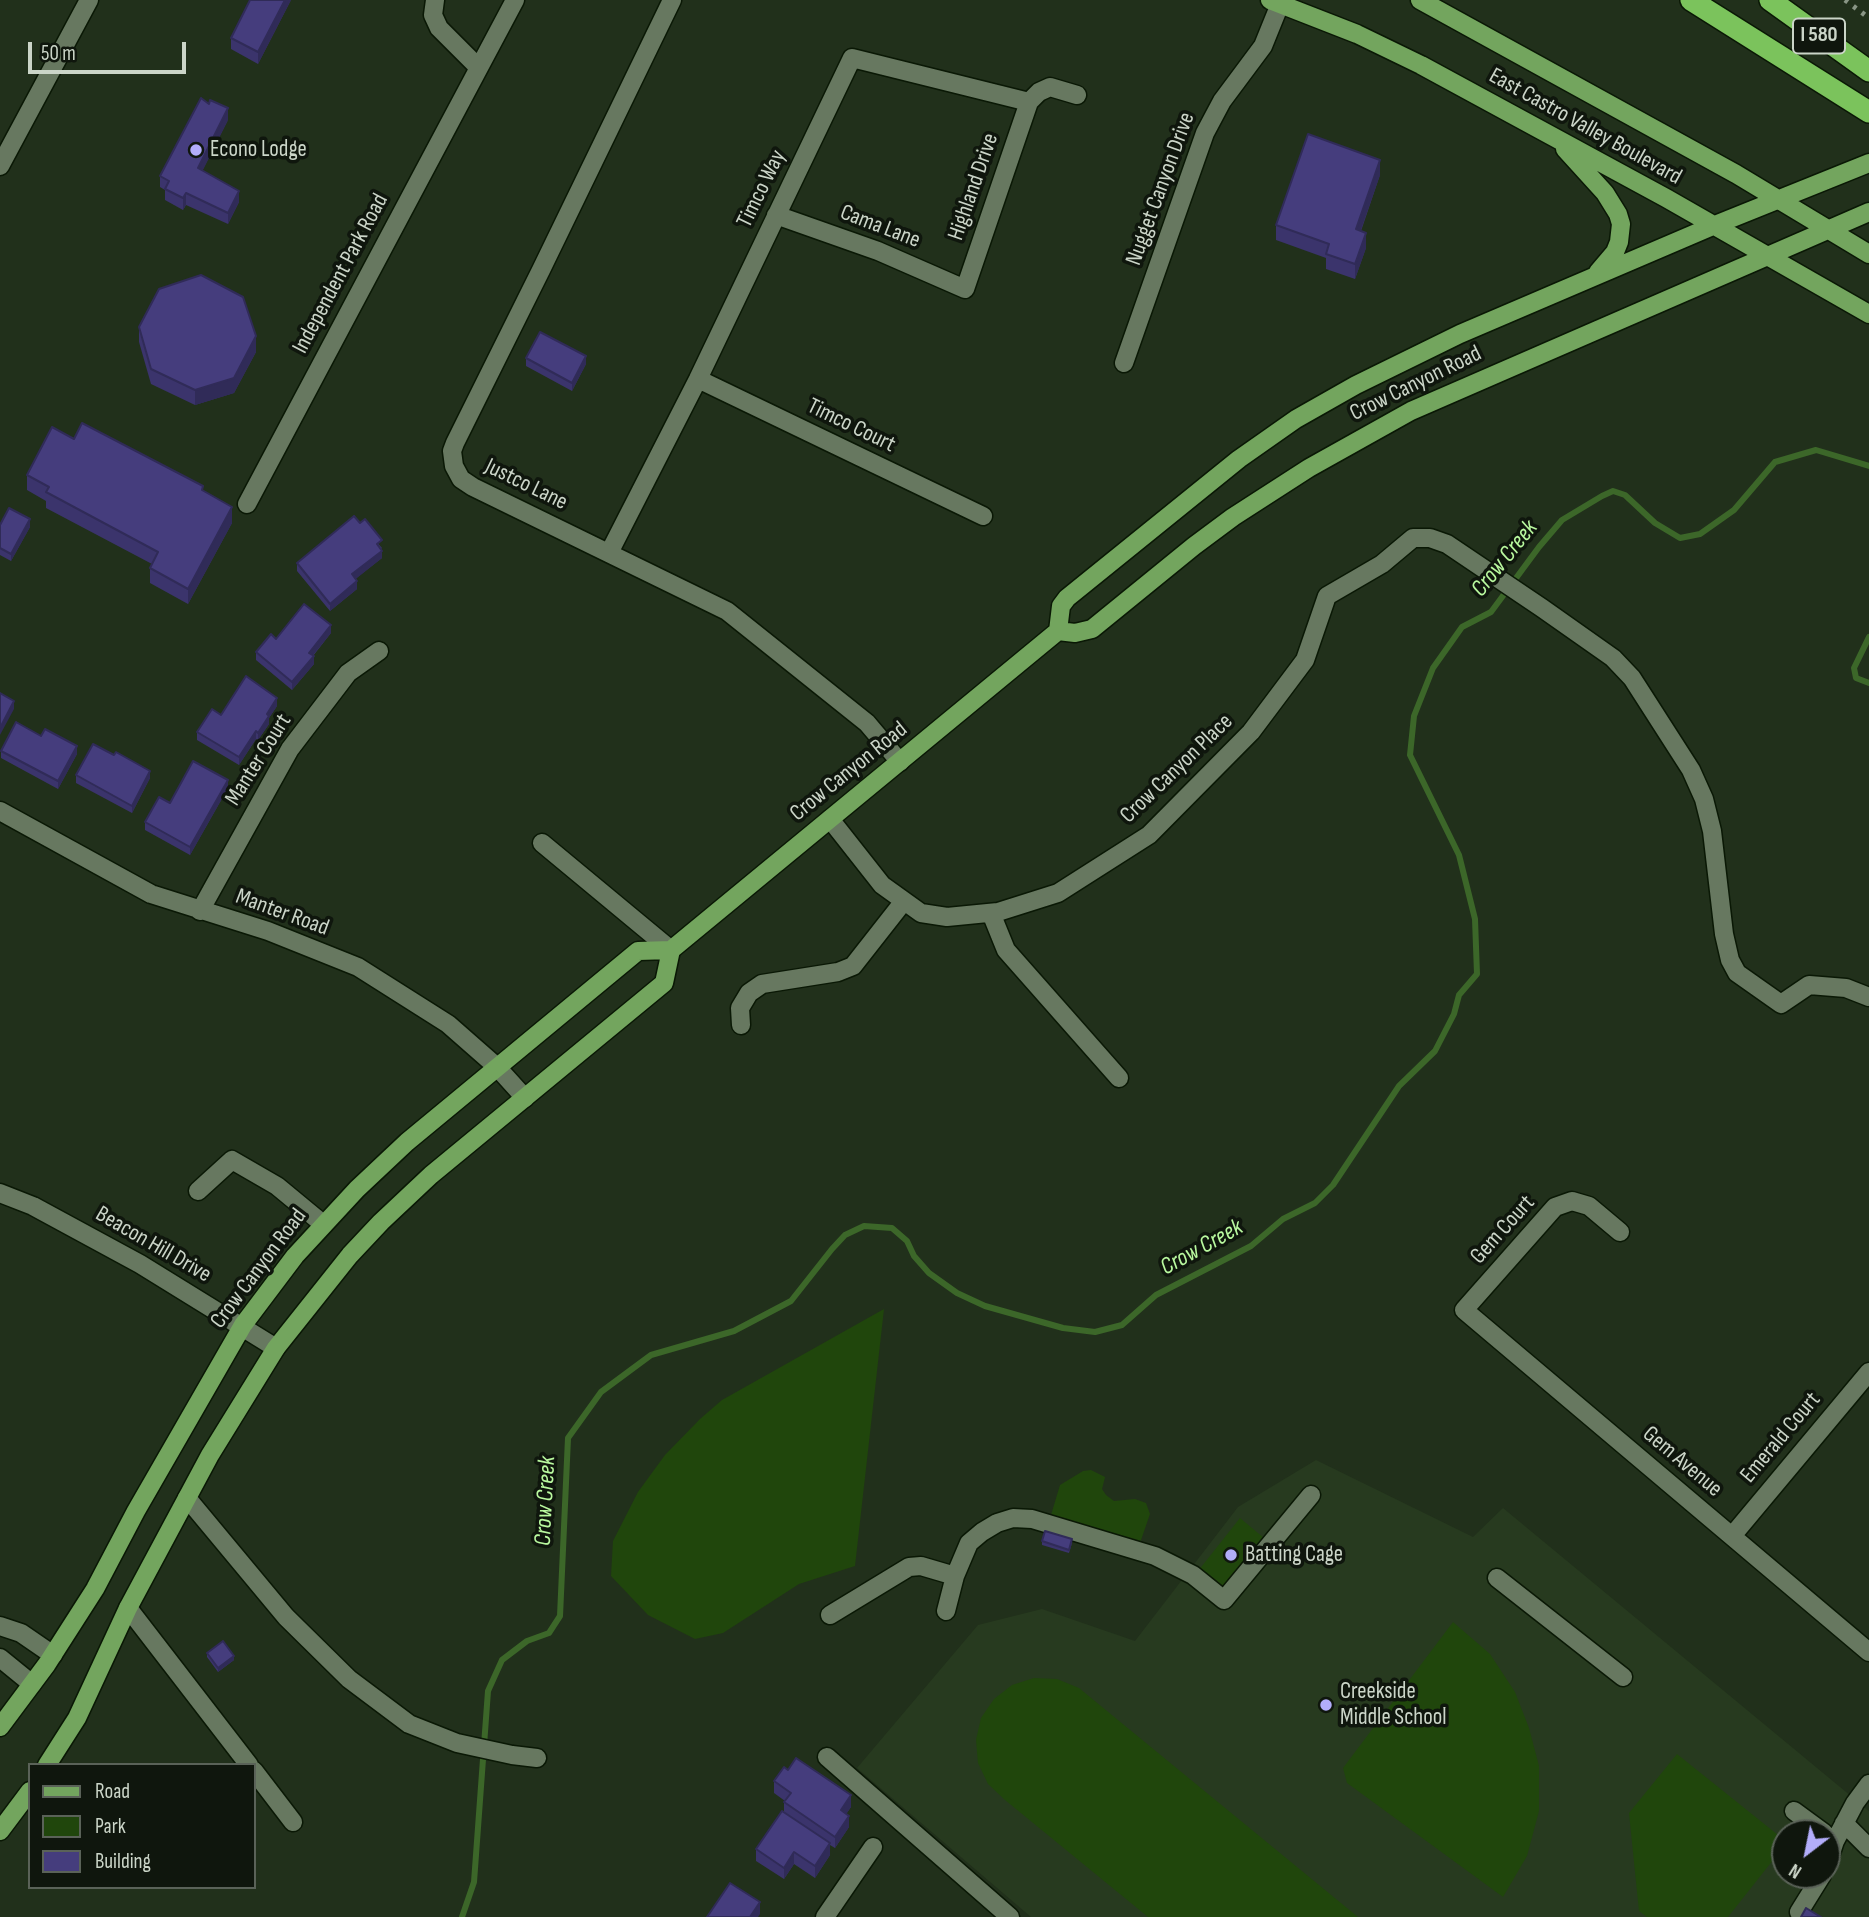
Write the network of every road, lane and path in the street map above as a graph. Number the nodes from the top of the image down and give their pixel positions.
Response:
1 (89, 0) edge
2 (435, 0) edge
3 (515, 0) edge
4 (671, 0) edge
5 (1420, 0) edge
6 (1691, 0) edge
7 (1770, 0) edge
8 (1275, 2) edge
9 (479, 68) junction
10 (1869, 71) edge
11 (1077, 95) dead end
12 (1029, 102) junction
13 (1869, 113) edge
14 (1556, 138) junction
15 (1869, 163) edge
16 (0, 166) edge
17 (1779, 199) junction
18 (1869, 212) edge
19 (776, 215) junction
20 (1715, 225) junction
21 (1828, 229) junction
22 (1869, 254) edge
23 (1766, 255) junction
24 (1590, 278) junction
25 (965, 289) joint
26 (1869, 314) edge
27 (1124, 363) dead end
28 (698, 379) junction
29 (247, 503) dead end
30 (983, 516) dead end
31 (609, 552) junction
32 (1058, 631) junction
33 (379, 651) dead end
34 (900, 762) junction
35 (0, 811) edge
36 (830, 819) junction
37 (542, 843) dead end
38 (904, 901) junction
39 (200, 911) junction
40 (991, 913) junction
41 (671, 950) junction
42 (1869, 997) edge
43 (741, 1025) dead end
44 (497, 1067) junction
45 (1119, 1078) dead end
46 (524, 1098) junction
47 (198, 1191) dead end
48 (0, 1193) edge
49 (323, 1224) junction
50 (1620, 1232) dead end
51 (1464, 1310) joint
52 (243, 1325) junction
53 (276, 1348) junction
54 (1869, 1372) edge
55 (1311, 1495) dead end
56 (187, 1498) junction
57 (1732, 1536) junction
58 (955, 1576) junction
59 (1497, 1578) dead end
60 (128, 1608) junction
61 (946, 1611) dead end
62 (830, 1615) dead end
63 (0, 1626) edge
64 (1869, 1652) edge
65 (53, 1655) junction
66 (0, 1658) edge
67 (1623, 1677) dead end
68 (32, 1684) junction
69 (0, 1727) edge
70 (827, 1757) dead end
71 (537, 1758) dead end
72 (48, 1763) edge
73 (247, 1763) edge
74 (256, 1774) edge
75 (1868, 1786) edge
76 (28, 1794) edge
77 (1794, 1811) dead end
78 (1805, 1819) edge
79 (293, 1822) dead end
80 (1844, 1823) junction
81 (1841, 1826) edge
82 (0, 1831) edge
83 (873, 1847) dead end
84 (1869, 1848) edge
85 (1813, 1889) edge
86 (1799, 1912) dead end
87 (825, 1917) edge
88 (1010, 1917) edge

1 - 16 street
2 - 9 street
3 - 9 street, Independent Park Road
4 - 31 street, Justco Lane
5 - 17 main road, East Castro Valley Boulevard
6 - 13 highway
7 - 10 highway, I 580
8 - 14 main road, East Castro Valley Boulevard
8 - 27 street, Nugget Canyon Drive
9 - 29 street, Independent Park Road
11 - 12 street
12 - 19 street, Timco Way
12 - 25 street, Highland Drive
14 - 20 main road, East Castro Valley Boulevard
14 - 24 main road
15 - 17 main road, Crow Canyon Road
17 - 20 main road, Crow Canyon Road
17 - 21 main road, East Castro Valley Boulevard
18 - 21 main road, Crow Canyon Road
19 - 25 street, Cama Lane
19 - 28 street, Timco Way
20 - 23 main road, East Castro Valley Boulevard
20 - 24 main road, Crow Canyon Road
21 - 22 main road, East Castro Valley Boulevard
21 - 23 main road, Crow Canyon Road
23 - 26 main road, East Castro Valley Boulevard
23 - 32 main road, Crow Canyon Road
24 - 32 main road, Crow Canyon Road
28 - 30 street, Timco Court
28 - 31 street, Timco Way
31 - 34 street, Justco Lane
32 - 34 main road, Crow Canyon Road
33 - 39 street, Manter Court
34 - 36 main road, Crow Canyon Road
35 - 39 street, Manter Road
36 - 38 street, Crow Canyon Place
36 - 41 main road, Crow Canyon Road
37 - 41 street
38 - 40 street, Crow Canyon Place
38 - 43 street
39 - 44 street, Manter Road
40 - 42 street, Crow Canyon Place
40 - 45 street
41 - 44 main road, Crow Canyon Road
41 - 46 main road
44 - 46 street, Manter Road
44 - 49 main road, Crow Canyon Road
46 - 53 main road
47 - 49 street
48 - 52 street, Beacon Hill Drive
49 - 52 main road, Crow Canyon Road
50 - 51 street, Gem Court
51 - 57 street, Gem Avenue
52 - 53 street, Beacon Hill Drive
52 - 65 main road, Crow Canyon Road
53 - 56 main road
54 - 57 street, Emerald Court
55 - 58 street
56 - 60 main road
56 - 71 street
57 - 64 street, Gem Avenue
58 - 61 street
58 - 62 street
59 - 67 street
60 - 72 main road
60 - 73 street
63 - 65 street
65 - 68 main road, Crow Canyon Road
66 - 68 street
68 - 69 main road, Crow Canyon Road
70 - 88 street
74 - 79 street
75 - 80 street
76 - 82 main road
77 - 78 street
80 - 81 street
80 - 84 street
83 - 87 street
85 - 86 street

